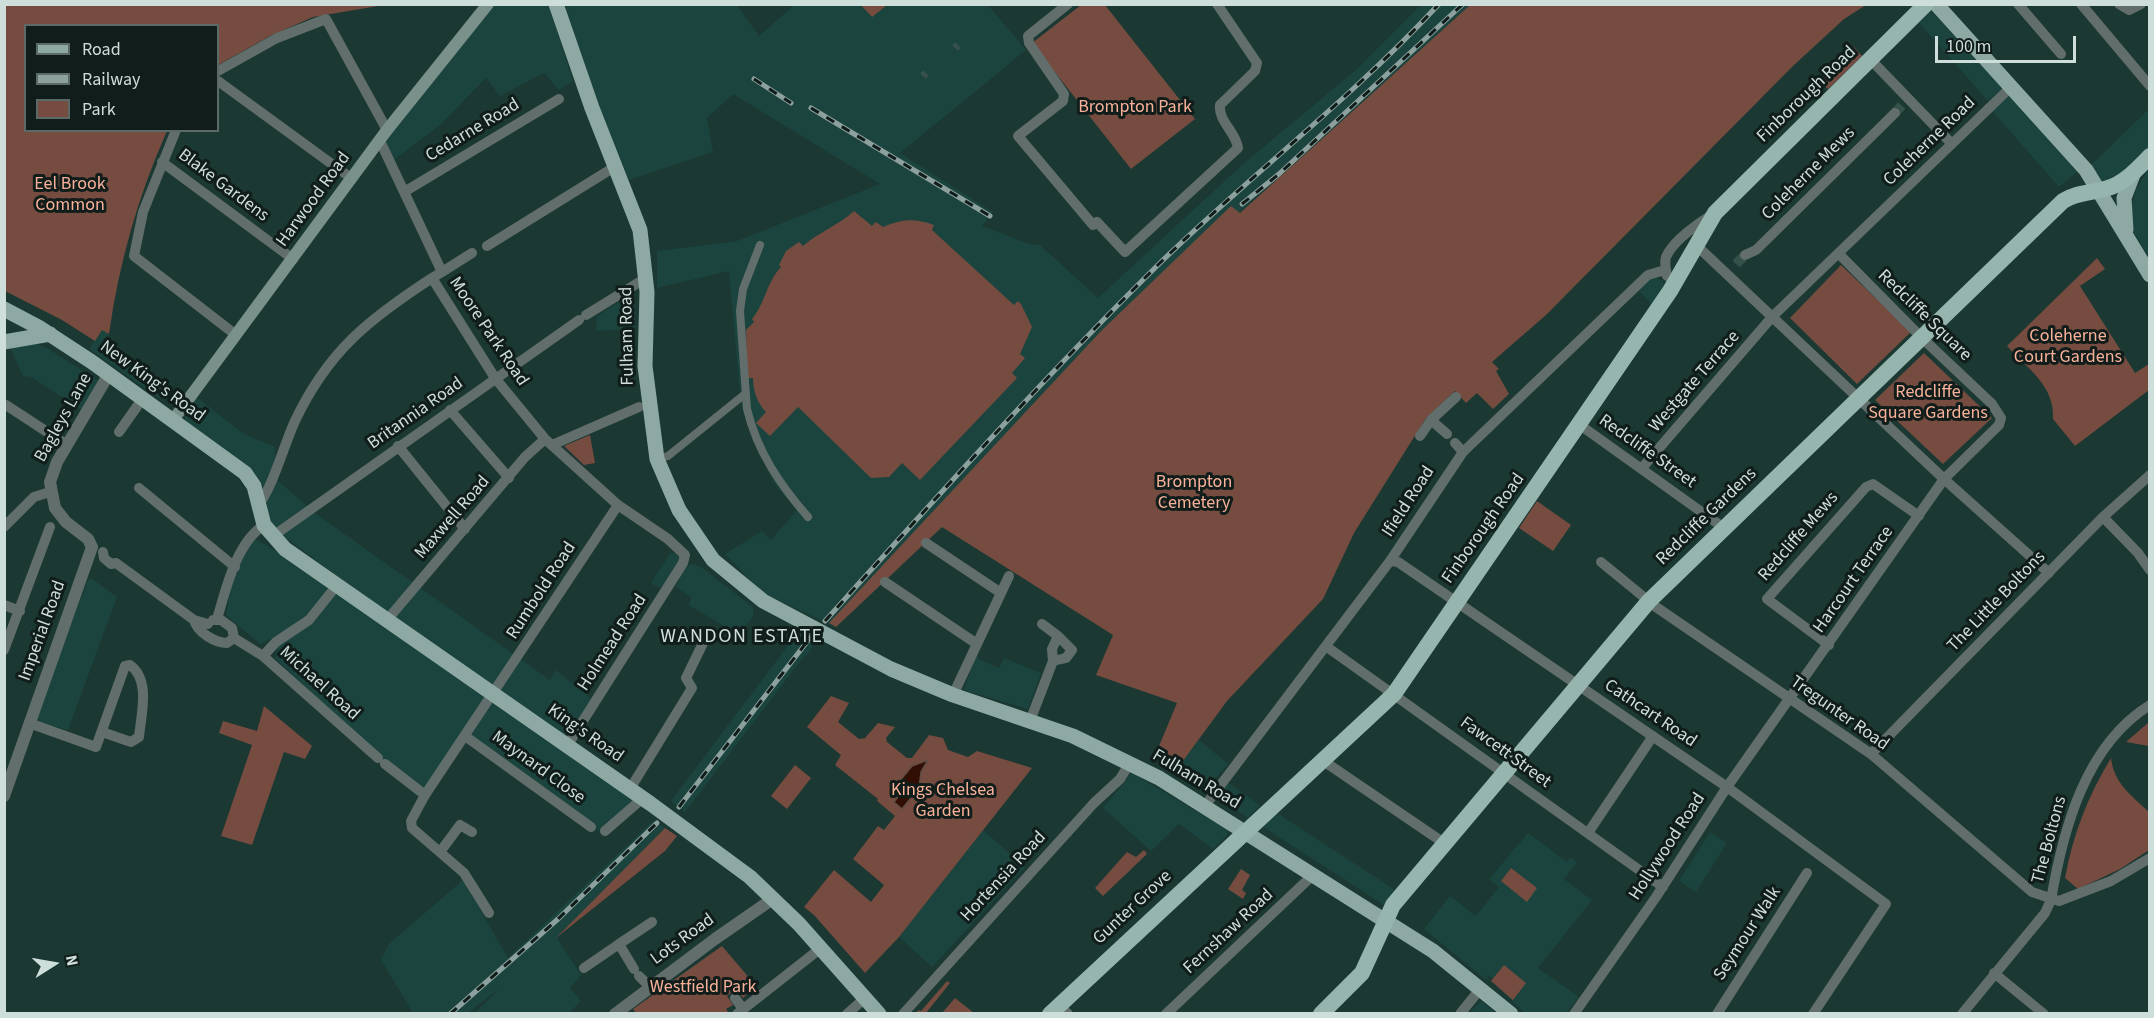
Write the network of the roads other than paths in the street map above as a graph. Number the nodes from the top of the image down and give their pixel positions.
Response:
1 (488, 4) edge
2 (555, 4) edge
3 (1068, 4) edge
4 (1217, 4) edge
5 (1926, 4) edge
6 (1936, 4) edge
7 (2018, 4) edge
8 (2081, 4) edge
9 (2120, 4) edge
10 (2141, 4) edge
11 (2061, 54) dead end
12 (1871, 60) junction
13 (219, 70) edge
14 (219, 82) edge
15 (2150, 86) edge
16 (2011, 87) junction
17 (559, 99) dead end
18 (1895, 113) tunnel mouth
19 (387, 130) junction
20 (175, 132) edge
21 (380, 141) junction
22 (1952, 144) junction
23 (2150, 156) edge
24 (162, 162) junction
25 (616, 166) junction
26 (2134, 172) junction
27 (351, 178) junction
28 (2099, 191) junction
29 (404, 192) junction
30 (1715, 213) junction
31 (1696, 245) junction
32 (487, 246) dead end
33 (760, 246) dead end
34 (2131, 246) junction
35 (472, 253) dead end
36 (1839, 254) junction
37 (1745, 255) tunnel mouth
38 (293, 259) junction
39 (1736, 264) tunnel mouth
40 (1665, 270) junction
41 (437, 274) junction
42 (1728, 274) junction
43 (2150, 275) edge
44 (646, 278) junction
45 (1670, 291) junction
46 (4, 309) edge
47 (1772, 317) junction
48 (21, 319) junction
49 (50, 334) junction
50 (4, 335) edge
51 (236, 335) junction
52 (1920, 337) junction
53 (4, 342) edge
54 (109, 375) junction
55 (495, 378) junction
56 (745, 394) junction
57 (1456, 397) dead end
58 (1859, 397) junction
59 (142, 398) junction
60 (6, 405) edge
61 (639, 407) dead end
62 (450, 410) junction
63 (173, 420) junction
64 (1431, 420) junction
65 (1580, 425) junction
66 (119, 432) dead end
67 (1447, 434) dead end
68 (1420, 436) dead end
69 (549, 442) junction
70 (1455, 442) dead end
71 (67, 445) junction
72 (398, 446) junction
73 (1463, 453) junction
74 (657, 459) junction
75 (1642, 468) junction
76 (2150, 475) edge
77 (509, 478) junction
78 (1944, 479) junction
79 (139, 488) dead end
80 (50, 492) junction
81 (258, 505) junction
82 (618, 505) junction
83 (1918, 516) junction
84 (808, 517) dead end
85 (2103, 517) junction
86 (4, 527) edge
87 (50, 527) dead end
88 (1724, 528) junction
89 (465, 529) junction
90 (268, 530) junction
91 (926, 543) dead end
92 (98, 550) junction
93 (686, 557) joint
94 (1390, 561) junction
95 (1601, 562) dead end
96 (235, 567) junction
97 (2150, 570) edge
98 (2049, 573) junction
99 (1009, 576) dead end
100 (885, 582) dead end
101 (337, 585) junction
102 (1001, 593) junction
103 (1648, 601) junction
104 (1457, 603) junction
105 (4, 605) edge
106 (20, 611) junction
107 (387, 620) junction
108 (1042, 624) dead end
109 (211, 625) junction
110 (708, 633) dead end
111 (1058, 636) junction
112 (234, 638) junction
113 (977, 644) junction
114 (1829, 645) junction
115 (1327, 647) junction
116 (4, 650) edge
117 (263, 656) junction
118 (1053, 662) junction
119 (1578, 685) junction
120 (494, 694) junction
121 (1394, 694) junction
122 (953, 695) junction
123 (1790, 699) junction
124 (2150, 705) edge
125 (1030, 721) junction
126 (29, 723) junction
127 (102, 732) junction
128 (465, 736) junction
129 (1653, 736) junction
130 (567, 746) junction
131 (1871, 754) junction
132 (1322, 760) junction
133 (1130, 763) junction
134 (1505, 774) junction
135 (1727, 788) junction
136 (630, 789) junction
137 (424, 795) junction
138 (4, 796) edge
139 (647, 801) junction
140 (1204, 807) junction
141 (591, 827) dead end
142 (605, 831) dead end
143 (1244, 831) junction
144 (472, 832) dead end
145 (1588, 833) junction
146 (1444, 843) junction
147 (440, 852) junction
148 (2150, 858) edge
149 (1807, 873) dead end
150 (1314, 874) junction
151 (1663, 887) junction
152 (774, 898) junction
153 (2051, 900) junction
154 (489, 913) dead end
155 (1385, 920) junction
156 (652, 922) dead end
157 (619, 944) junction
158 (821, 948) junction
159 (584, 968) dead end
160 (1994, 973) junction
161 (650, 987) junction
162 (1481, 988) junction
163 (735, 998) dead end
164 (865, 998) junction
165 (740, 1011) edge
166 (1059, 1011) edge
167 (615, 1014) edge
168 (847, 1014) edge
169 (879, 1014) edge
170 (903, 1014) edge
171 (1166, 1014) edge
172 (1321, 1014) edge
173 (1460, 1014) edge
174 (1510, 1014) edge
175 (1574, 1014) edge
176 (1717, 1014) edge
177 (1813, 1014) edge
178 (1962, 1014) edge
179 (2044, 1014) edge

1 - 19 main road, Harwood Road
2 - 25 main road, Fulham Road
3 - 4 street
5 - 12 highway, Finborough Road
6 - 16 main road
7 - 11 street
8 - 15 street
9 - 10 street
12 - 22 street
12 - 30 highway, Finborough Road
13 - 19 street
14 - 27 street
16 - 22 street, Coleherne Road
16 - 28 main road
17 - 29 street, Cedarne Road
18 - 37 street, Coleherne Mews
19 - 21 main road, Harwood Road
20 - 24 street
21 - 27 main road, Harwood Road
21 - 29 street, Moore Park Road
22 - 36 street, Coleherne Road
23 - 26 highway, Redcliffe Gardens
24 - 38 street, Blake Gardens
24 - 51 street
25 - 32 street
25 - 44 main road, Fulham Road
26 - 28 highway, Redcliffe Gardens
26 - 34 main road
27 - 38 main road, Harwood Road
28 - 34 main road
28 - 52 highway, Redcliffe Gardens
29 - 41 street, Moore Park Road
30 - 31 highway, Finborough Road
30 - 40 street, Finborough Road
31 - 42 street
31 - 45 highway, Finborough Road
33 - 56 street
34 - 43 main road
35 - 41 street
36 - 47 street
36 - 52 street, Redcliffe Square
38 - 51 main road, Harwood Road
39 - 42 street
40 - 45 street
40 - 73 street, Ifield Road
41 - 55 street, Moore Park Road
41 - 81 street
42 - 47 street
44 - 55 street, Britannia Road
44 - 74 main road, Fulham Road
45 - 65 highway, Finborough Road
46 - 48 main road, New King's Road
47 - 58 street
47 - 75 street, Westgate Terrace
48 - 49 main road, New King's Road
48 - 50 main road
49 - 53 main road
49 - 54 main road, New King's Road
51 - 63 main road, Harwood Road
52 - 58 highway, Redcliffe Gardens
52 - 78 street, Redcliffe Square
54 - 59 main road, New King's Road
54 - 71 street, Bagleys Lane
55 - 62 street, Britannia Road
55 - 69 street, Moore Park Road
56 - 74 street
56 - 84 street
57 - 64 street
58 - 78 street
58 - 88 highway, Redcliffe Gardens
59 - 63 main road, New King's Road
59 - 66 street
60 - 71 street
61 - 69 street, Maxwell Road
62 - 72 street, Britannia Road
62 - 77 street
63 - 81 main road, New King's Road
64 - 67 street
64 - 68 street
65 - 75 street, Redcliffe Street
65 - 104 highway, Finborough Road
69 - 77 street, Maxwell Road
69 - 82 street, Moore Park Road
70 - 73 street
71 - 80 street, Bagleys Lane
72 - 89 street
72 - 90 street, Britannia Road
73 - 94 street, Ifield Road
74 - 122 main road, Fulham Road
75 - 88 street, Redcliffe Street
76 - 85 street, The Little Boltons
77 - 89 street, Maxwell Road
78 - 83 street, Harcourt Terrace
78 - 98 street
79 - 96 street
80 - 86 street, Bagleys Lane
80 - 92 street
81 - 90 main road
82 - 93 street, Moore Park Road
82 - 120 street, Rumbold Road
83 - 114 street, Harcourt Terrace
83 - 114 street, Redcliffe Mews
85 - 97 street
85 - 98 street, The Little Boltons
87 - 106 street
88 - 103 highway, Redcliffe Gardens
89 - 107 street, Maxwell Road
90 - 96 street, Britannia Road
90 - 101 main road, King's Road
91 - 102 street
92 - 109 street
92 - 126 street, Imperial Road
93 - 130 street, Holmead Road
94 - 104 street, Cathcart Road
94 - 115 street, Ifield Road
95 - 103 street, Tregunter Road
96 - 109 street, Britannia Road
98 - 131 street, The Little Boltons
99 - 102 street
100 - 113 street
101 - 107 main road, King's Road
101 - 117 street
102 - 113 street
103 - 119 highway, Redcliffe Gardens
103 - 123 street, Tregunter Road
104 - 119 street, Cathcart Road
104 - 121 highway, Finborough Road
105 - 106 street
106 - 116 street
107 - 120 main road, King's Road
108 - 111 street
109 - 112 street
109 - 112 street
110 - 136 street
111 - 118 street
111 - 118 street
112 - 117 street, Michael Road
113 - 122 street
114 - 123 street, Harcourt Terrace
115 - 121 street, Fawcett Street
115 - 140 street, Ifield Road
117 - 137 street, Michael Road
118 - 125 street
119 - 129 street, Cathcart Road
119 - 134 highway, Redcliffe Gardens
120 - 128 street, Rumbold Road
120 - 130 main road, King's Road
121 - 132 highway, Finborough Road
121 - 134 street, Fawcett Street
122 - 125 main road, Fulham Road
123 - 131 street, Tregunter Road
123 - 135 street, Hollywood Road
124 - 153 street, The Boltons
125 - 133 main road, Fulham Road
126 - 127 street
126 - 138 street, Imperial Road
127 - 127 street
128 - 137 street, Rumbold Road
128 - 141 street, Maynard Close
129 - 135 street, Cathcart Road
129 - 145 street
130 - 136 main road, King's Road
131 - 153 street, Tregunter Road
132 - 143 highway, Finborough Road
132 - 146 street
133 - 140 main road, Fulham Road
133 - 170 street, Hortensia Road
134 - 145 street, Fawcett Street
134 - 146 highway, Redcliffe Gardens
135 - 151 street, Hollywood Road
135 - 177 street, Cathcart Road
136 - 139 main road, King's Road
137 - 147 street, Rumbold Road
139 - 142 street
139 - 152 main road, King's Road
140 - 143 main road, Fulham Road
143 - 150 main road, Fulham Road
143 - 166 highway, Gunter Grove
144 - 147 street
145 - 151 street, Fawcett Street
146 - 155 highway, Redcliffe Gardens
147 - 154 street
148 - 153 street, The Boltons
149 - 176 street, Seymour Walk
150 - 155 main road, Fulham Road
150 - 171 street, Fernshaw Road
151 - 175 street, Hollywood Road
152 - 158 main road, King's Road
152 - 161 street, Lots Road
153 - 160 street
155 - 162 main road, Fulham Road
155 - 172 highway, Redcliffe Gardens
156 - 157 street
157 - 159 street
157 - 161 street
158 - 164 main road, King's Road
158 - 165 street
160 - 178 street
160 - 179 street
161 - 167 street, Lots Road
162 - 173 street
162 - 174 main road, Fulham Road
163 - 165 street
164 - 168 street
164 - 169 main road, King's Road

